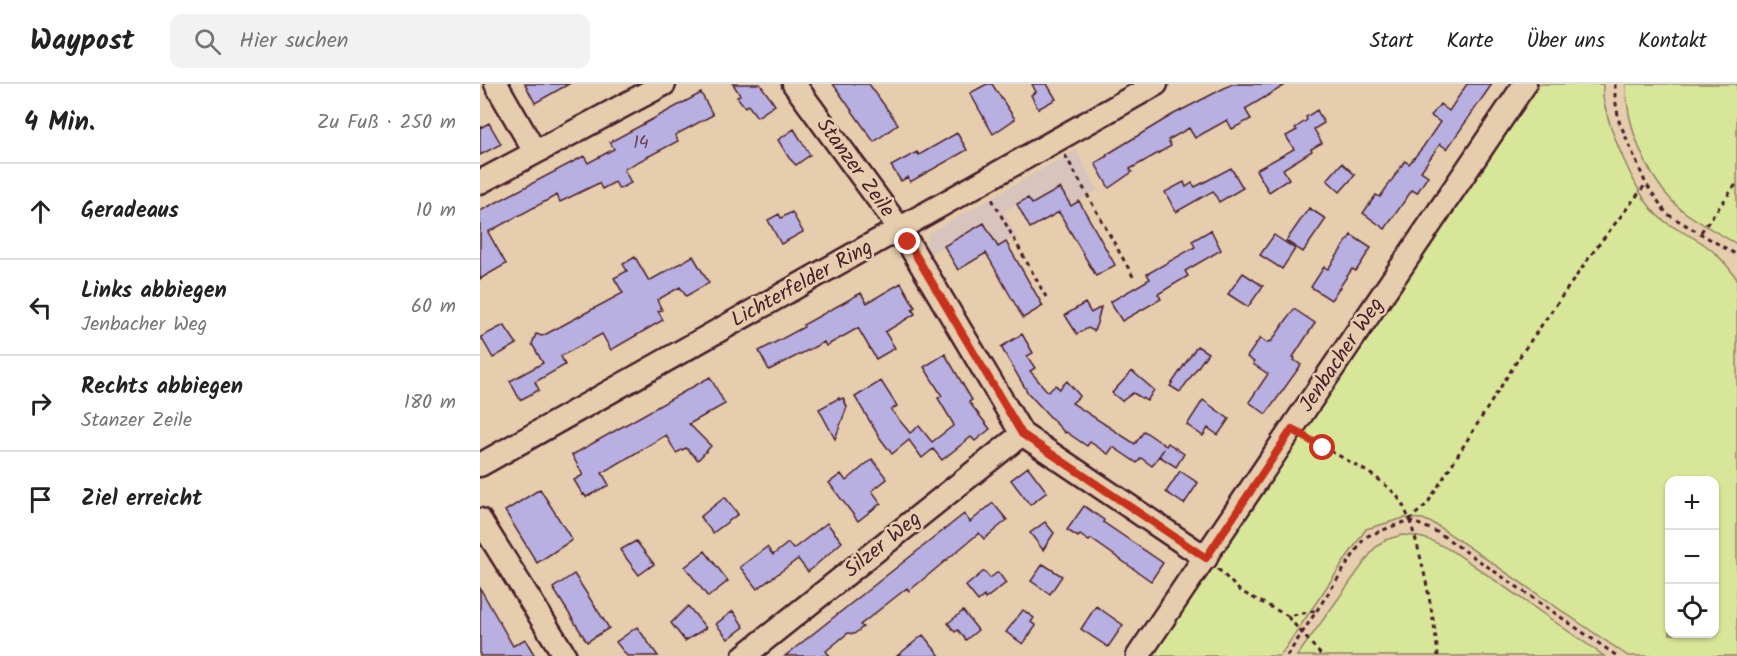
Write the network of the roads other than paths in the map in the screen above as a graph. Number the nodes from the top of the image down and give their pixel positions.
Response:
1 (496, 84) edge
2 (664, 84) edge
3 (794, 84) edge
4 (1156, 84) edge
5 (1525, 84) edge
6 (535, 152) junction
7 (480, 182) edge
8 (900, 228) junction
9 (1022, 434) junction
10 (480, 465) edge
11 (480, 520) edge
12 (1206, 558) junction
13 (566, 656) edge
14 (744, 656) edge
15 (1138, 656) edge

1 - 6 street
2 - 6 street
3 - 8 street, Stanzer Zeile
4 - 8 street, Lichterfelder Ring
5 - 12 street, Jenbacher Weg
6 - 7 street
8 - 9 street, Stanzer Zeile
8 - 10 street, Lichterfelder Ring
9 - 12 street, Stanzer Zeile
9 - 14 street, Silzer Weg
11 - 13 street
12 - 15 street, Jenbacher Weg

